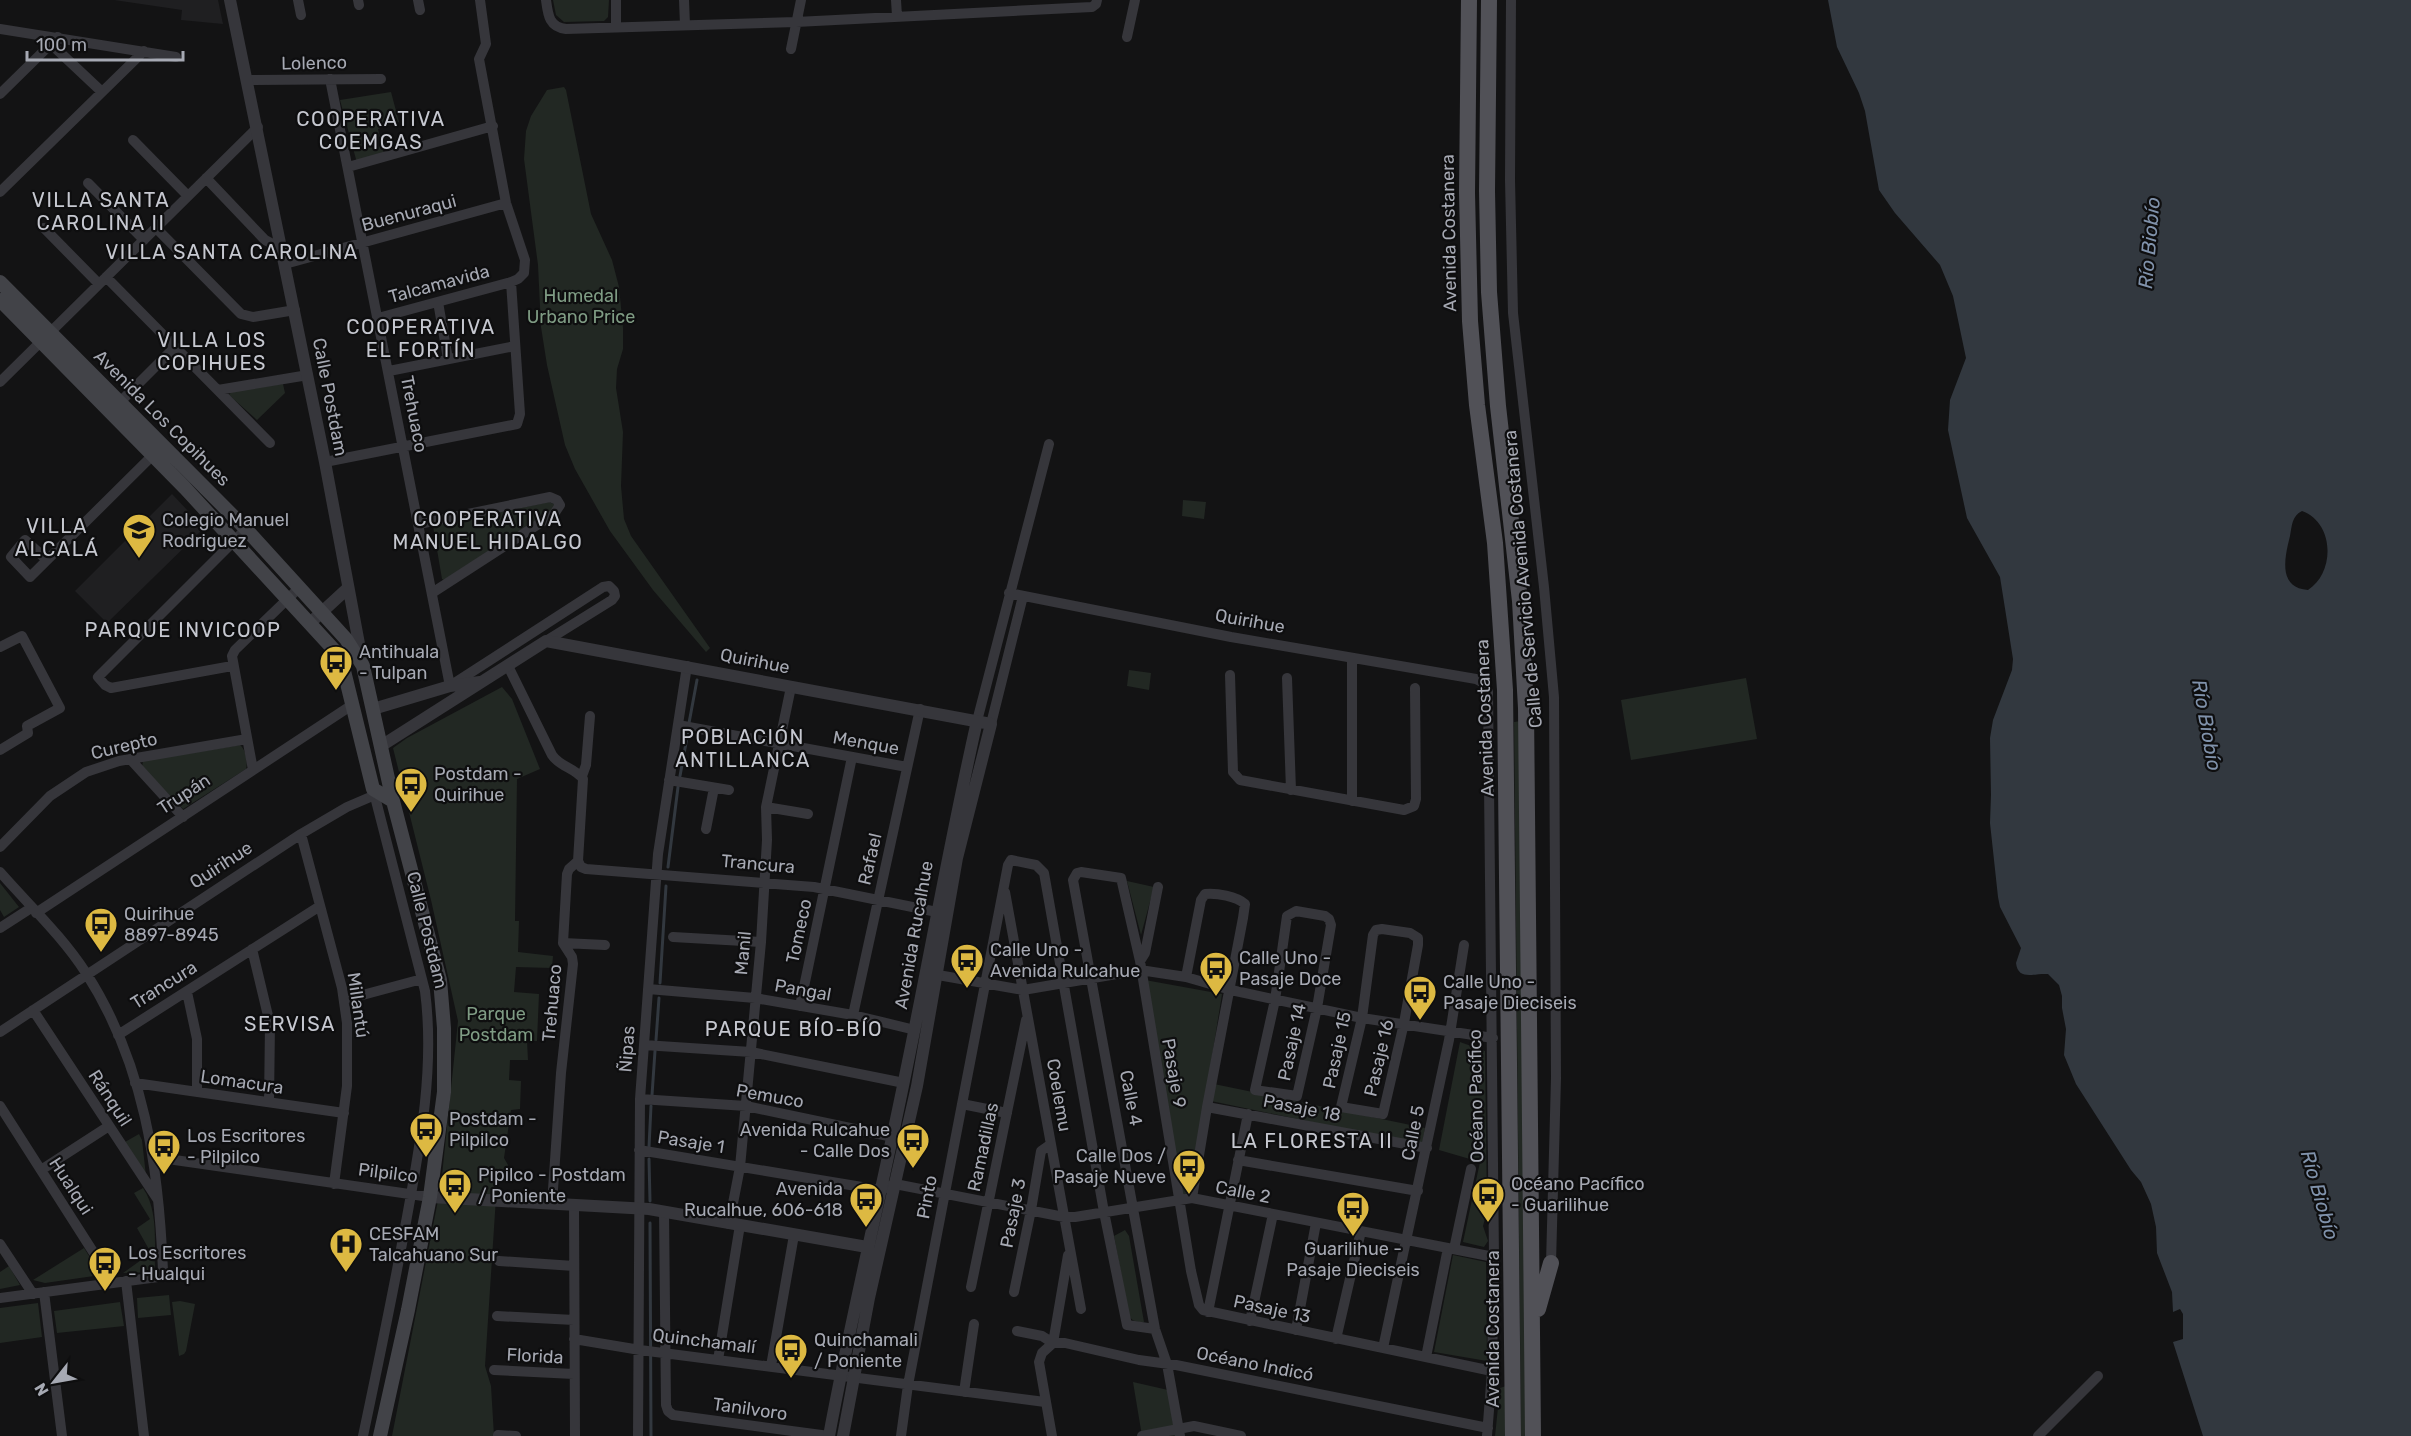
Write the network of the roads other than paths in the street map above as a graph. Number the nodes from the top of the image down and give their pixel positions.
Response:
1 (230, 0) edge
2 (298, 0) edge
3 (480, 0) edge
4 (546, 0) edge
5 (616, 0) edge
6 (684, 0) edge
7 (801, 0) edge
8 (896, 0) edge
9 (1135, 0) edge
10 (1461, 0) edge
11 (1469, 0) edge
12 (1489, 0) edge
13 (1511, 0) edge
14 (1097, 2) edge
15 (1008, 5) edge
16 (301, 15) dead end
17 (897, 16) junction
18 (796, 22) junction
19 (685, 25) junction
20 (616, 27) junction
21 (0, 29) edge
22 (1127, 37) dead end
23 (55, 41) junction
24 (791, 49) dead end
25 (144, 51) junction
26 (176, 57) dead end
27 (1468, 61) junction
28 (330, 79) junction
29 (381, 79) dead end
30 (248, 80) junction
31 (2, 88) edge
32 (102, 92) junction
33 (493, 126) junction
34 (258, 127) junction
35 (133, 140) dead end
36 (348, 167) junction
37 (206, 178) junction
38 (88, 183) dead end
39 (0, 192) edge
40 (188, 196) junction
41 (507, 203) junction
42 (44, 228) dead end
43 (156, 228) junction
44 (144, 240) junction
45 (363, 243) junction
46 (282, 249) junction
47 (285, 264) junction
48 (103, 281) junction
49 (0, 282) edge
50 (511, 282) junction
51 (0, 300) edge
52 (438, 302) junction
53 (295, 310) junction
54 (378, 318) junction
55 (45, 337) junction
56 (175, 346) junction
57 (515, 346) junction
58 (448, 359) junction
59 (389, 371) junction
60 (308, 375) junction
61 (0, 382) edge
62 (218, 390) junction
63 (120, 402) junction
64 (270, 443) dead end
65 (1048, 444) dead end
66 (404, 447) junction
67 (153, 455) junction
68 (325, 462) junction
69 (419, 524) junction
70 (246, 529) junction
71 (234, 540) junction
72 (47, 560) dead end
73 (300, 587) junction
74 (348, 588) junction
75 (432, 593) junction
76 (1008, 593) junction
77 (1023, 596) junction
78 (288, 598) junction
79 (322, 612) junction
80 (310, 623) junction
81 (546, 641) junction
82 (0, 647) edge
83 (1352, 658) junction
84 (232, 666) junction
85 (363, 666) junction
86 (508, 666) junction
87 (687, 666) junction
88 (1230, 675) dead end
89 (1287, 678) dead end
90 (484, 681) junction
91 (1485, 684) joint
92 (450, 686) junction
93 (791, 687) junction
94 (1415, 688) dead end
95 (352, 705) junction
96 (373, 709) junction
97 (920, 710) junction
98 (590, 716) dead end
99 (977, 721) junction
100 (991, 724) junction
101 (678, 725) junction
102 (358, 728) junction
103 (247, 739) junction
104 (779, 744) junction
105 (381, 746) junction
106 (0, 750) edge
107 (852, 757) junction
108 (130, 759) junction
109 (907, 767) junction
110 (253, 770) junction
111 (582, 776) junction
112 (669, 780) junction
113 (714, 788) junction
114 (729, 790) dead end
115 (1292, 790) junction
116 (374, 792) junction
117 (393, 801) junction
118 (1352, 801) junction
119 (766, 807) junction
120 (808, 814) dead end
121 (183, 817) junction
122 (706, 829) dead end
123 (301, 834) junction
124 (0, 847) edge
125 (578, 861) junction
126 (0, 872) edge
127 (1077, 873) joint
128 (657, 874) junction
129 (764, 883) junction
130 (1004, 886) junction
131 (1158, 887) dead end
132 (825, 889) junction
133 (877, 899) junction
134 (320, 906) junction
135 (34, 910) junction
136 (937, 912) junction
137 (0, 928) edge
138 (673, 937) dead end
139 (1418, 938) joint
140 (761, 942) junction
141 (563, 943) junction
142 (605, 945) dead end
143 (1464, 945) dead end
144 (252, 949) junction
145 (1140, 966) junction
146 (932, 974) junction
147 (87, 975) junction
148 (1186, 977) junction
149 (422, 979) junction
150 (1092, 979) junction
151 (985, 984) junction
152 (1064, 984) junction
153 (648, 989) junction
154 (1023, 990) junction
155 (1231, 990) junction
156 (187, 992) junction
157 (755, 998) junction
158 (344, 1000) junction
159 (1275, 1000) junction
160 (800, 1006) junction
161 (1317, 1008) junction
162 (33, 1010) junction
163 (1027, 1013) junction
164 (854, 1016) junction
165 (1362, 1018) junction
166 (1404, 1023) junction
167 (915, 1030) junction
168 (0, 1032) edge
169 (1450, 1032) junction
170 (118, 1035) junction
171 (1492, 1038) junction
172 (644, 1046) junction
173 (751, 1052) junction
174 (135, 1083) junction
175 (904, 1083) junction
176 (197, 1092) junction
177 (640, 1099) junction
178 (269, 1102) junction
179 (962, 1104) junction
180 (0, 1106) edge
181 (746, 1106) junction
182 (1207, 1107) junction
183 (344, 1113) junction
184 (1007, 1113) junction
185 (1248, 1114) junction
186 (1383, 1114) joint
187 (109, 1126) junction
188 (893, 1137) junction
189 (1051, 1144) junction
190 (1427, 1148) junction
191 (639, 1150) junction
192 (154, 1157) junction
193 (1238, 1160) junction
194 (740, 1167) junction
195 (1471, 1169) dead end
196 (41, 1170) junction
197 (334, 1184) junction
198 (895, 1184) junction
199 (880, 1190) junction
200 (1418, 1191) junction
201 (945, 1193) junction
202 (411, 1195) junction
203 (430, 1197) junction
204 (1192, 1198) junction
205 (1180, 1200) junction
206 (989, 1201) junction
207 (160, 1203) junction
208 (552, 1204) junction
209 (574, 1206) junction
210 (1229, 1206) junction
211 (1134, 1207) junction
212 (640, 1209) junction
213 (1031, 1210) junction
214 (664, 1211) junction
215 (1104, 1212) junction
216 (1273, 1214) junction
217 (1064, 1217) junction
218 (1316, 1223) junction
219 (735, 1225) junction
220 (1361, 1231) junction
221 (794, 1235) junction
222 (1408, 1240) junction
223 (0, 1244) edge
224 (1070, 1246) junction
225 (867, 1247) junction
226 (1451, 1249) junction
227 (1494, 1257) junction
228 (499, 1261) dead end
229 (1551, 1263) joint
230 (574, 1266) junction
231 (126, 1281) junction
232 (113, 1283) junction
233 (971, 1287) dead end
234 (1014, 1292) dead end
235 (38, 1293) junction
236 (0, 1298) edge
237 (1081, 1309) dead end
238 (1208, 1312) junction
239 (497, 1316) dead end
240 (574, 1320) junction
241 (1250, 1321) junction
242 (974, 1324) dead end
243 (1155, 1329) junction
244 (1296, 1330) junction
245 (1533, 1330) junction
246 (1017, 1331) dead end
247 (1336, 1339) junction
248 (574, 1340) junction
249 (1053, 1343) junction
250 (1383, 1348) junction
251 (642, 1351) junction
252 (662, 1353) junction
253 (1426, 1357) junction
254 (718, 1360) junction
255 (1167, 1364) junction
256 (771, 1366) junction
257 (494, 1370) dead end
258 (1492, 1371) junction
259 (574, 1374) junction
260 (2098, 1376) dead end
261 (847, 1377) junction
262 (908, 1384) junction
263 (964, 1392) junction
264 (1045, 1402) junction
265 (1179, 1432) edge
266 (1487, 1432) edge
267 (498, 1435) edge
268 (62, 1436) edge
269 (144, 1436) edge
270 (363, 1436) edge
271 (380, 1436) edge
272 (516, 1436) edge
273 (575, 1436) edge
274 (638, 1436) edge
275 (829, 1436) edge
276 (843, 1436) edge
277 (901, 1436) edge
278 (1052, 1436) edge
279 (1142, 1436) edge
280 (1241, 1436) edge
281 (1513, 1436) edge
282 (1533, 1436) edge
283 (2038, 1436) edge

1 - 30 street, Calle Postdam
2 - 16 street
3 - 33 street
4 - 20 street
5 - 20 street
6 - 19 street
7 - 18 street
8 - 17 street
9 - 22 street
10 - 27 main road
11 - 27 main road, Avenida Costanera
12 - 245 main road
13 - 229 street, Calle de Servicio Avenida Costanera
14 - 15 street
15 - 17 street
17 - 18 street
18 - 19 street
18 - 24 street
19 - 20 street
21 - 23 street
23 - 25 street
23 - 31 street
23 - 32 street
25 - 26 street
25 - 32 street
27 - 281 main road, Avenida Costanera
28 - 29 street, Lolenco
28 - 30 street, Lolenco
28 - 36 street, Trehuaco
30 - 34 street, Calle Postdam
32 - 39 street
33 - 36 street
33 - 41 street
34 - 37 street
34 - 46 street, Calle Postdam
35 - 40 street
36 - 45 street, Trehuaco
37 - 40 street
37 - 46 street
38 - 44 street
40 - 43 street
41 - 45 street, Buenuraqui
41 - 50 street
42 - 48 street
43 - 44 street
43 - 53 street
44 - 48 street
45 - 47 street, Buenuraqui
45 - 54 street, Trehuaco
46 - 47 street, Calle Postdam
47 - 53 street, Calle Postdam
48 - 55 street
48 - 56 street
49 - 55 main road, Avenida Los Copihues
50 - 52 street, Talcamavida
50 - 57 street, Talcamavida
51 - 55 main road, Avenida Los Copihues
52 - 54 street, Talcamavida
52 - 58 street
53 - 60 street, Calle Postdam
54 - 59 street, Trehuaco
55 - 61 street
55 - 63 main road, Avenida Los Copihues
55 - 67 main road, Avenida Los Copihues
56 - 62 street
56 - 63 street
57 - 58 street
57 - 66 street, Talcamavida
58 - 59 street
59 - 66 street, Trehuaco
60 - 62 street
60 - 68 street, Calle Postdam
62 - 64 street
63 - 70 main road, Avenida Los Copihues
65 - 76 street, Avenida Rucalhue
66 - 68 street
66 - 69 street, Trehuaco
67 - 71 main road, Avenida Los Copihues
67 - 72 street
68 - 74 street, Calle Postdam
69 - 75 street, Trehuaco
69 - 75 street
70 - 71 street
70 - 73 main road, Avenida Los Copihues
71 - 78 main road, Avenida Los Copihues
71 - 84 street
73 - 78 street
73 - 79 main road, Avenida Los Copihues
74 - 79 street
74 - 85 street, Calle Postdam
75 - 92 street, Trehuaco
76 - 77 street, Quirihue
76 - 99 street, Avenida Rucalhue
77 - 83 street, Quirihue
77 - 100 street, Avenida Rucalhue
78 - 80 main road, Avenida Los Copihues
78 - 84 street
79 - 80 street
79 - 85 main road, Avenida Los Copihues
80 - 95 main road, Calle Postdam
81 - 86 street
81 - 87 street, Quirihue
81 - 92 street
82 - 106 street
83 - 91 street, Quirihue
83 - 118 street
84 - 103 street
85 - 96 main road, Calle Postdam
86 - 90 street
86 - 111 street
87 - 93 street, Quirihue
87 - 101 street, Ñipas
88 - 115 street
89 - 115 street
90 - 92 street
90 - 105 street
91 - 171 street, Océano Pacífico
92 - 96 street
93 - 97 street, Quirihue
93 - 104 street, Manil
94 - 118 street
95 - 102 main road, Calle Postdam
95 - 110 street, Trupán
96 - 105 main road, Calle Postdam
97 - 99 street, Quirihue
97 - 109 street, Rafael
98 - 111 street, Trehuaco
99 - 100 street, Quirihue
99 - 136 street, Avenida Rucalhue
100 - 146 street, Avenida Rucalhue
101 - 104 street, Menque
101 - 112 street, Ñipas
102 - 105 main road
102 - 116 main road, Calle Postdam
103 - 108 street, Curepto
103 - 110 street
104 - 107 street, Menque
104 - 119 street, Manil
105 - 117 main road, Calle Postdam
107 - 109 street, Menque
107 - 132 street, Tomeco
108 - 121 street
108 - 124 street, Curepto
109 - 133 street, Rafael
110 - 121 street, Trupán
111 - 125 street, Trehuaco
112 - 113 street
112 - 128 street, Ñipas
113 - 114 street
113 - 122 street
115 - 118 street
116 - 117 main road
116 - 123 street, Quirihue
116 - 149 street, Calle Postdam
117 - 203 main road, Calle Postdam
119 - 120 street
119 - 129 street, Manil
121 - 135 street, Trupán
123 - 134 street, Millantú
123 - 147 street, Quirihue
125 - 128 street, Trancura
125 - 141 street, Trehuaco
126 - 135 street
127 - 145 street, Pasaje 9
127 - 150 street, Calle 4
128 - 129 street, Trancura
128 - 153 street, Ñipas
129 - 132 street, Trancura
129 - 140 street, Manil
130 - 151 street, Pinto
130 - 152 street, Pinto
130 - 154 street, Coelemu
131 - 145 street
132 - 133 street, Trancura
132 - 160 street, Tomeco
133 - 136 street, Trancura
133 - 164 street, Rafael
134 - 144 street, Trancura
134 - 158 street, Millantú
135 - 137 street, Trupán
135 - 147 street
136 - 146 street, Avenida Rucalhue
138 - 140 street
139 - 165 street, Pasaje 15
139 - 166 street, Pasaje 16
140 - 157 street, Manil
141 - 142 street
141 - 208 street, Trehuaco
143 - 169 street, Calle 5
144 - 156 street, Trancura
144 - 178 street
145 - 148 street
145 - 150 street
145 - 205 street, Pasaje 9
146 - 151 street
146 - 167 street, Avenida Rucalhue
146 - 198 street, Avenida Rucalhue
147 - 162 street, Quirihue
147 - 170 street
148 - 155 street
148 - 155 street
149 - 158 street
149 - 202 street, Calle Postdam
150 - 152 street
150 - 211 street, Calle 4
151 - 154 street
151 - 179 street, Pinto
152 - 154 street
152 - 215 street
153 - 157 street, Pangal
153 - 172 street, Ñipas
154 - 163 street, Coelemu
155 - 159 street
155 - 182 street
156 - 170 street, Trancura
156 - 176 street
157 - 160 street, Pangal
157 - 173 street, Manil
158 - 183 street, Millantú
159 - 161 street
159 - 161 street, Pasaje 14
159 - 161 street, Pasaje 14
160 - 164 street, Pangal
161 - 165 street
162 - 168 street, Quirihue
162 - 187 street, Ránquil
163 - 184 street, Ramadillas
163 - 189 street, Coelemu
164 - 167 street, Pangal
165 - 166 street
165 - 186 street, Pasaje 15
166 - 169 street
166 - 186 street, Pasaje 16
167 - 175 street, Avenida Rucalhue
169 - 171 street
169 - 190 street, Calle 5
170 - 174 street
171 - 227 street, Océano Pacífico
172 - 173 street
172 - 177 street, Ñipas
173 - 175 street
173 - 181 street, Manil
174 - 176 street, Lomacura
174 - 192 street
175 - 188 street, Avenida Rucalhue
176 - 178 street, Lomacura
177 - 181 street, Pemuco
177 - 191 street, Ñipas
178 - 183 street, Lomacura
179 - 184 street
179 - 201 street, Pinto
180 - 196 street, Hualqui
181 - 188 street, Pemuco
181 - 194 street, Manil
182 - 185 street, Pasaje 18
182 - 204 street
183 - 197 street, Millantú
184 - 206 street, Ramadillas
185 - 190 street, Pasaje 18
185 - 193 street, Pasaje 13
187 - 196 street
187 - 207 street, Ránquil
188 - 199 street, Avenida Rucalhue
189 - 213 street, Pasaje 3
189 - 217 street, Coelemu
190 - 200 street, Calle 5
191 - 194 street, Pasaje 1
191 - 212 street, Ñipas
192 - 197 street, Pilpilco
192 - 207 street
193 - 200 street
193 - 210 street, Pasaje 13
194 - 199 street, Pasaje 1
194 - 219 street, Manil
195 - 226 street
196 - 232 street, Hualqui
197 - 202 street, Pilpilco
198 - 199 street
198 - 201 street, Calle 2
198 - 261 street, Avenida Rucalhue
199 - 225 street, Avenida Rucalhue
200 - 222 street, Calle 5
201 - 206 street, Calle 2
201 - 262 street, Pinto
202 - 203 street, Pilpilco
202 - 270 street, Calle Postdam
203 - 208 street, Pilpilco
203 - 271 main road, Calle Postdam
204 - 205 street, Calle 2
204 - 210 street, Calle 2
205 - 211 street, Calle 2
205 - 238 street, Pasaje 9
206 - 213 street, Calle 2
206 - 233 street, Ramadillas
207 - 231 street
208 - 209 street, Pilpilco
209 - 212 street, Pilpilco
209 - 230 street
210 - 216 street, Calle 2
210 - 238 street, Pasaje 13
211 - 215 street, Calle 2
211 - 243 street, Calle 4
212 - 214 street, Pilpilco
212 - 251 street, Ñipas
213 - 217 street, Calle 2
213 - 234 street, Pasaje 3
214 - 219 street, Pilpilco
214 - 252 street
215 - 217 street, Calle 2
215 - 243 street
216 - 218 street, Calle 2
216 - 241 street
217 - 224 street, Coelemu
218 - 220 street, Calle 2
218 - 244 street
219 - 221 street, Pilpilco
219 - 254 street, Manil
220 - 222 street, Calle 2
220 - 247 street
221 - 225 street, Pilpilco
221 - 256 street
222 - 226 street, Calle 2
222 - 250 street, Calle 5
223 - 235 street
224 - 237 street, Coelemu
224 - 249 street
225 - 261 street, Avenida Rucalhue
226 - 227 street, Calle 2
226 - 253 street
227 - 258 street, Océano Pacífico
228 - 230 street
229 - 245 main road
230 - 240 street
231 - 232 street
231 - 269 street
232 - 235 street
235 - 236 street
235 - 268 street
238 - 241 street, Pasaje 13
239 - 240 street
240 - 248 street
241 - 244 street, Pasaje 13
242 - 263 street
243 - 255 street, Calle 4
244 - 247 street, Pasaje 13
245 - 282 main road
246 - 249 street, Océano Indicó
247 - 250 street, Pasaje 13
248 - 251 street, Quinchamalí
248 - 259 street
249 - 255 street, Océano Indicó
249 - 264 street
250 - 253 street, Pasaje 13
251 - 252 street, Quinchamalí
251 - 274 street, Ñipas
252 - 254 street, Quinchamalí
252 - 275 street, Tanilvoro
253 - 258 street, Pasaje 13
254 - 256 street, Quinchamalí
255 - 265 street, Calle 4
255 - 266 street, Océano Indicó
256 - 261 street, Quinchamalí
257 - 259 street, Florida
258 - 266 street, Océano Pacífico
259 - 273 street
260 - 283 street
261 - 262 street, Quinchamalí
261 - 275 street, Avenida Rucalhue
261 - 276 street, Avenida Rucalhue
262 - 263 street, Quinchamalí
262 - 277 street, Pinto
263 - 264 street, Quinchamalí
264 - 278 street
265 - 279 street
265 - 280 street
267 - 272 street

